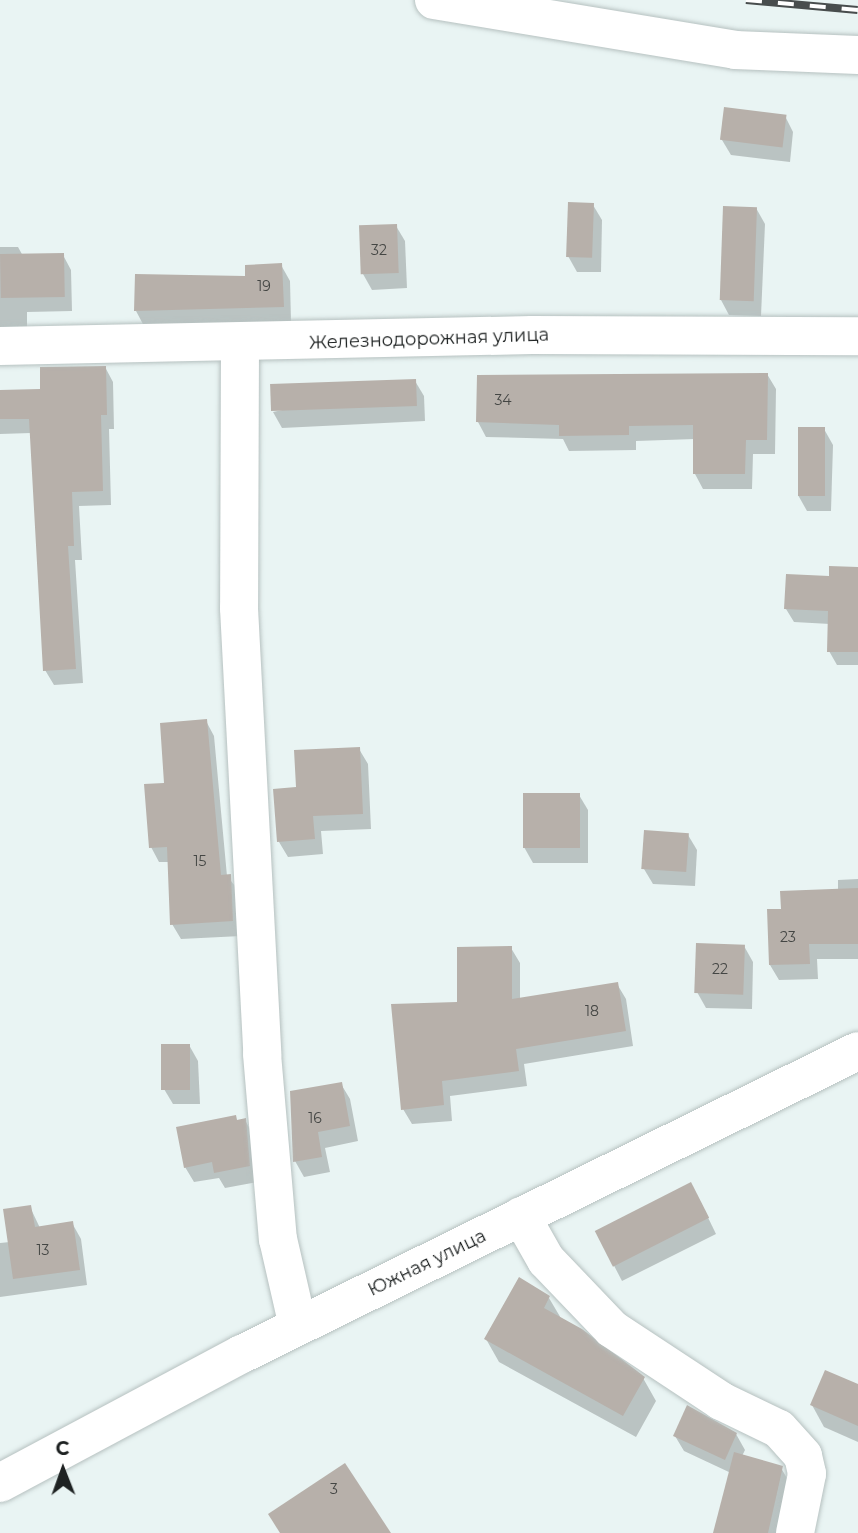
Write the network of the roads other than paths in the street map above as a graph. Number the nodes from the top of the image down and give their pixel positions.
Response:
1 (434, 0) edge
2 (858, 55) edge
3 (858, 336) edge
4 (240, 344) junction
5 (0, 346) edge
6 (858, 1051) edge
7 (521, 1216) junction
8 (298, 1326) junction
9 (0, 1483) edge
10 (795, 1533) edge

1 - 2 street
3 - 4 street, Железнодорожная улица
4 - 5 street, Железнодорожная улица
4 - 8 street
6 - 7 street, Южная улица
7 - 8 street, Южная улица
7 - 10 street
8 - 9 street, Южная улица

